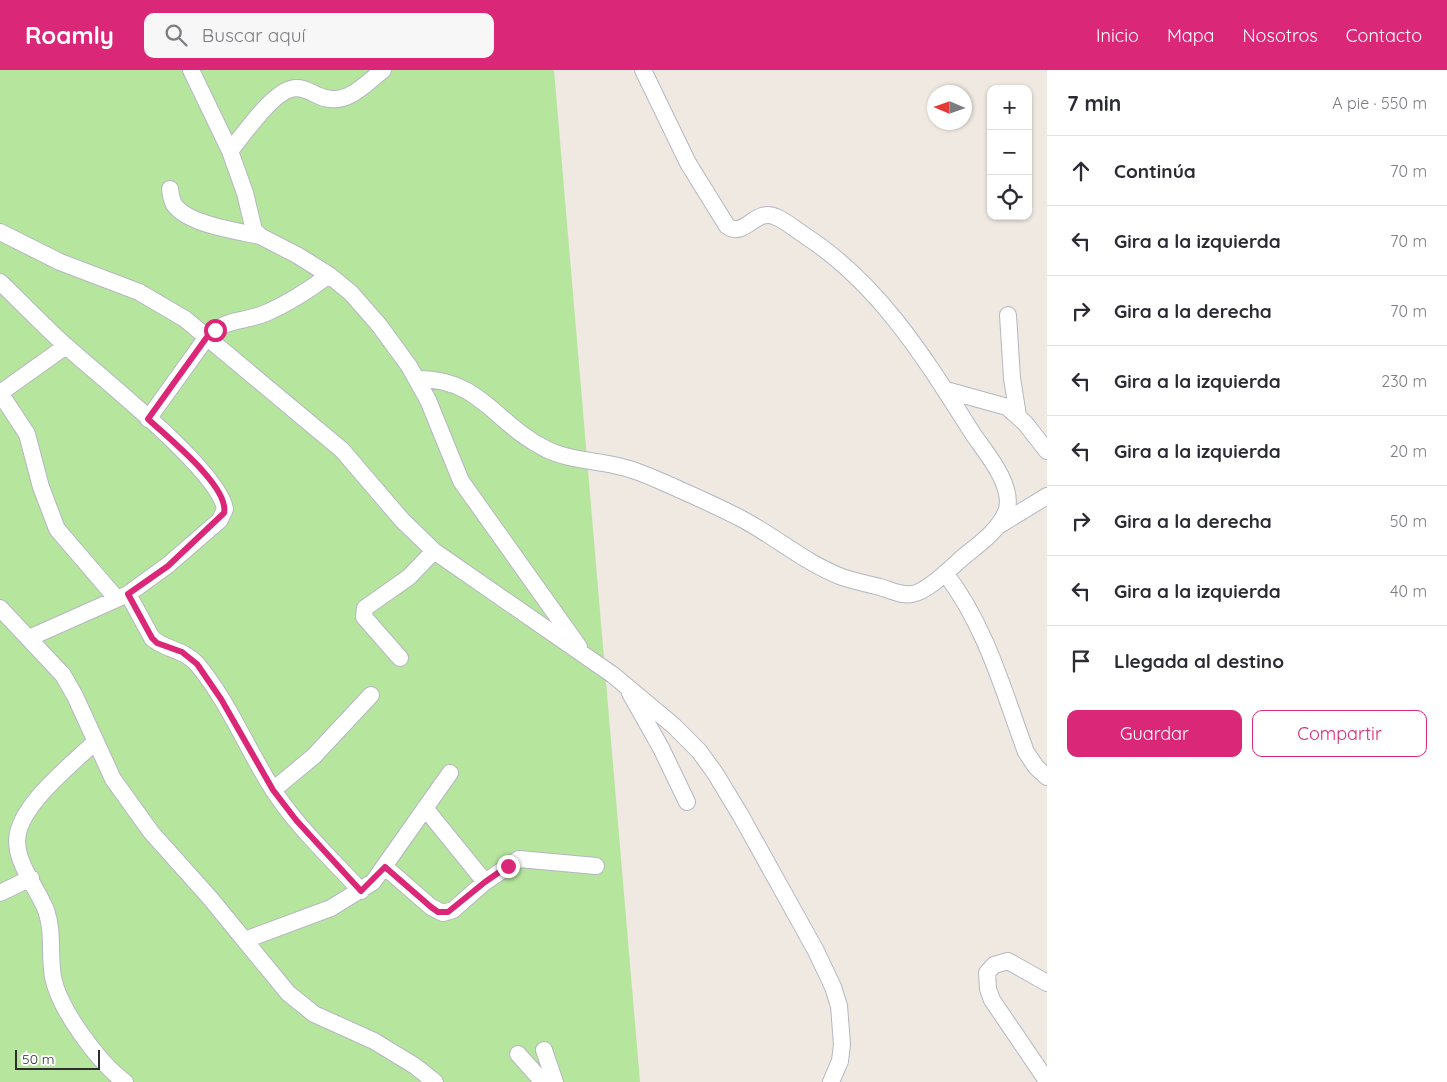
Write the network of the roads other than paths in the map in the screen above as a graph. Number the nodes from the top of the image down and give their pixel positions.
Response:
1 (191, 70) edge
2 (383, 70) edge
3 (643, 70) edge
4 (230, 151) junction
5 (170, 189) dead end
6 (0, 232) edge
7 (260, 236) junction
8 (329, 275) junction
9 (0, 282) edge
10 (1008, 314) dead end
11 (207, 337) junction
12 (66, 346) junction
13 (417, 379) junction
14 (946, 390) junction
15 (0, 393) edge
16 (1018, 416) junction
17 (148, 419) junction
18 (1047, 451) edge
19 (1047, 496) edge
20 (995, 528) junction
21 (434, 551) junction
22 (945, 573) junction
23 (122, 597) junction
24 (0, 608) edge
25 (29, 638) junction
26 (583, 653) junction
27 (400, 658) dead end
28 (628, 687) junction
29 (371, 695) dead end
30 (95, 742) junction
31 (450, 773) dead end
32 (1047, 777) edge
33 (273, 790) junction
34 (687, 802) dead end
35 (425, 808) junction
36 (596, 866) dead end
37 (385, 867) junction
38 (31, 878) junction
39 (485, 882) junction
40 (361, 891) junction
41 (0, 893) edge
42 (245, 940) junction
43 (1047, 983) edge
44 (544, 1050) dead end
45 (518, 1054) dead end
46 (417, 1074) edge
47 (1047, 1081) edge
48 (125, 1082) edge
49 (435, 1082) edge
50 (543, 1082) edge
51 (556, 1082) edge
52 (831, 1082) edge

1 - 4 street
2 - 4 street
3 - 14 street
4 - 7 street
5 - 7 street
6 - 11 street
7 - 8 street
8 - 11 street
8 - 13 street
9 - 12 street
10 - 16 street
11 - 17 street
11 - 21 street
12 - 15 street
12 - 17 street
13 - 22 street
13 - 26 street
14 - 16 street
14 - 20 street
15 - 23 street
16 - 18 street
17 - 23 street
19 - 20 street
20 - 22 street
21 - 26 street
21 - 27 street
22 - 32 street
23 - 25 street
23 - 33 street
24 - 25 street
25 - 30 street
26 - 28 street
28 - 34 street
28 - 52 street
29 - 33 street
30 - 38 street
30 - 42 street
31 - 35 street
33 - 40 street
35 - 37 street
35 - 39 street
36 - 39 street
37 - 39 street
37 - 40 street
38 - 41 street
38 - 48 street
40 - 42 street
42 - 46 street
43 - 47 street
44 - 51 street
45 - 50 street
46 - 49 street

